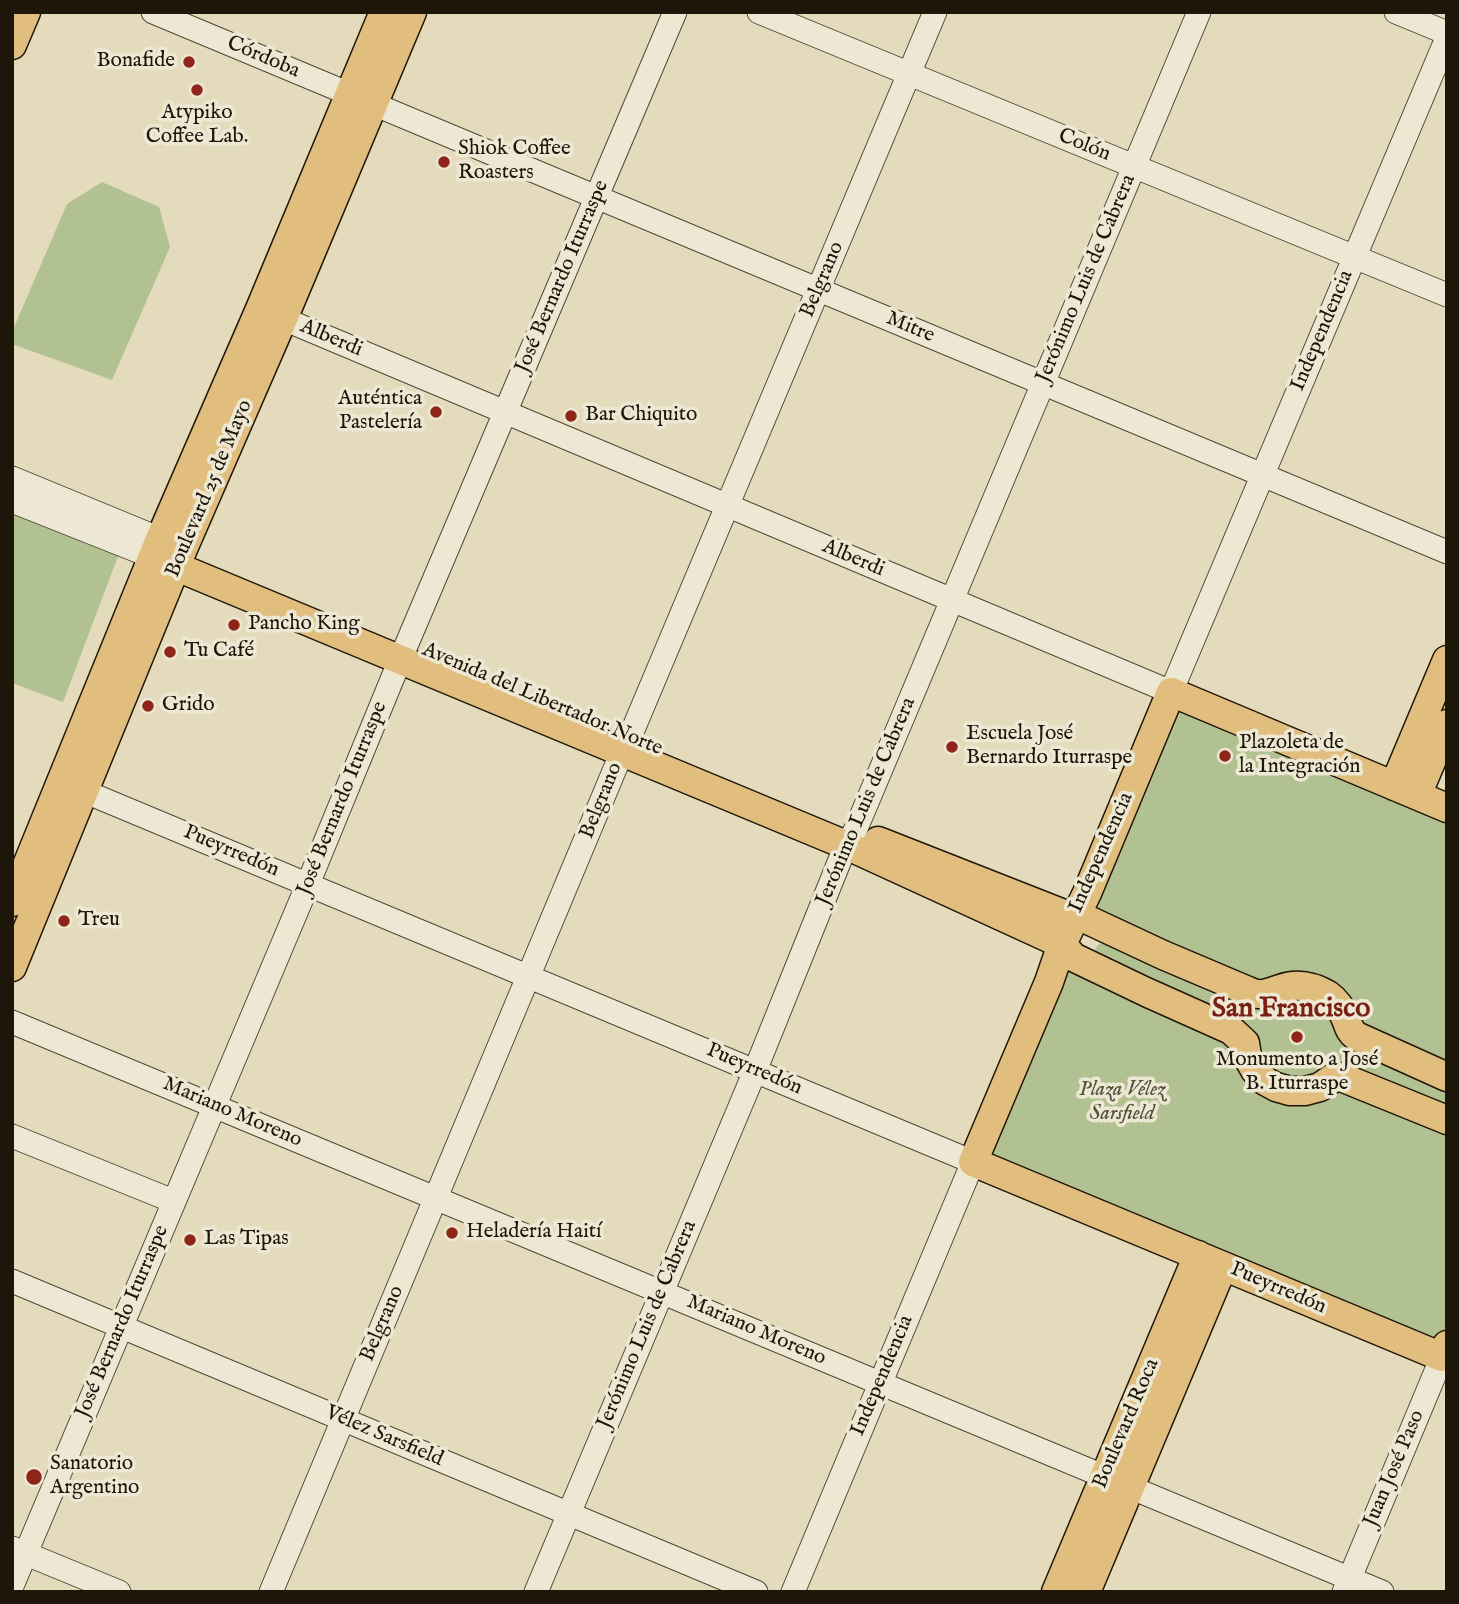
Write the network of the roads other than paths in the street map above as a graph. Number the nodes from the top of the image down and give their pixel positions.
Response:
1 (26, 12) edge
2 (153, 12) edge
3 (384, 12) edge
4 (412, 12) edge
5 (675, 12) edge
6 (759, 12) edge
7 (935, 12) edge
8 (1199, 12) edge
9 (1396, 12) edge
10 (1447, 36) edge
11 (12, 45) edge
12 (909, 74) junction
13 (362, 99) junction
14 (1135, 167) junction
15 (597, 197) junction
16 (1354, 257) junction
17 (818, 290) junction
18 (1447, 295) edge
19 (272, 314) junction
20 (1044, 384) junction
21 (506, 413) junction
22 (1263, 475) junction
23 (12, 478) edge
24 (12, 500) edge
25 (728, 506) junction
26 (1447, 552) edge
27 (168, 553) junction
28 (952, 600) junction
29 (404, 652) junction
30 (1447, 660) edge
31 (1171, 692) junction
32 (1447, 724) edge
33 (626, 744) junction
34 (73, 787) junction
35 (1405, 791) junction
36 (1447, 808) edge
37 (850, 838) junction
38 (308, 884) junction
39 (12, 902) edge
40 (1074, 918) junction
41 (1062, 944) junction
42 (12, 967) edge
43 (529, 977) junction
44 (12, 1022) edge
45 (755, 1071) junction
46 (1447, 1077) edge
47 (215, 1105) junction
48 (1447, 1120) edge
49 (12, 1136) edge
50 (973, 1162) junction
51 (437, 1198) junction
52 (173, 1201) junction
53 (1210, 1261) junction
54 (12, 1281) edge
55 (662, 1292) junction
56 (121, 1327) junction
57 (1445, 1354) edge
58 (880, 1383) junction
59 (343, 1420) junction
60 (1117, 1481) junction
61 (569, 1514) junction
62 (19, 1550) edge
63 (1347, 1585) edge
64 (12, 1586) edge
65 (119, 1592) edge
66 (271, 1592) edge
67 (536, 1592) edge
68 (756, 1592) edge
69 (793, 1592) edge
70 (1056, 1592) edge
71 (1086, 1592) edge
72 (1382, 1592) edge

1 - 11 main road
2 - 13 street, Córdoba
3 - 13 main road, Boulevard 25 de Mayo
4 - 13 main road, Boulevard 25 de Mayo
5 - 15 street, José Bernardo Iturraspe
6 - 12 street, Colón
7 - 12 street, Belgrano
8 - 14 street, Jerónimo Luis de Cabrera
9 - 10 street
10 - 16 street, Independencia
12 - 14 street, Colón
12 - 17 street, Belgrano
13 - 15 street, Mitre
13 - 19 main road, Boulevard 25 de Mayo
14 - 16 street, Colón
14 - 20 street, Jerónimo Luis de Cabrera
15 - 17 street, Mitre
15 - 21 street, José Bernardo Iturraspe
16 - 18 street, Colón
16 - 22 street, Independencia
17 - 20 street, Mitre
17 - 25 street, Belgrano
19 - 21 street, Alberdi
19 - 27 main road, Boulevard 25 de Mayo
20 - 22 street, Mitre
20 - 28 street, Jerónimo Luis de Cabrera
21 - 25 street, Alberdi
21 - 29 street, José Bernardo Iturraspe
22 - 26 street, Mitre
22 - 31 street, Independencia
23 - 27 street, Avenida del Libertador Norte
24 - 27 street, Avenida del Libertador Norte
25 - 28 street, Alberdi
25 - 33 street, Belgrano
27 - 29 main road, Avenida del Libertador Norte
27 - 34 main road, Boulevard 25 de Mayo
28 - 31 street, Alberdi
28 - 37 street, Jerónimo Luis de Cabrera
29 - 33 main road, Avenida del Libertador Norte
29 - 38 street, José Bernardo Iturraspe
30 - 35 main road
31 - 35 main road, Alberdi
31 - 40 main road, Independencia
32 - 35 main road
33 - 37 main road, Avenida del Libertador Norte
33 - 43 street, Belgrano
34 - 38 street, Pueyrredón
34 - 39 main road, Boulevard 25 de Mayo
34 - 42 main road, Boulevard 25 de Mayo
35 - 36 main road, Alberdi
37 - 40 main road, Avenida del Libertador Norte
37 - 41 main road, Avenida del Libertador Norte
37 - 45 street, Jerónimo Luis de Cabrera
38 - 43 street, Pueyrredón
38 - 47 street, José Bernardo Iturraspe
40 - 41 main road, Independencia
40 - 46 main road, Avenida del Libertador Norte
41 - 48 main road, Avenida del Libertador Norte
41 - 50 main road, Independencia
43 - 45 street, Pueyrredón
43 - 51 street, Belgrano
44 - 47 street, Mariano Moreno
45 - 50 street, Pueyrredón
45 - 55 street, Jerónimo Luis de Cabrera
47 - 51 street, Mariano Moreno
47 - 52 street, José Bernardo Iturraspe
49 - 52 street
50 - 53 main road, Pueyrredón
50 - 58 street, Independencia
51 - 55 street, Mariano Moreno
51 - 59 street, Belgrano
52 - 56 street, José Bernardo Iturraspe
53 - 57 main road, Pueyrredón
53 - 60 main road, Boulevard Roca
54 - 56 street, Vélez Sarsfield
55 - 58 street, Mariano Moreno
55 - 61 street, Jerónimo Luis de Cabrera
56 - 59 street, Vélez Sarsfield
56 - 62 street, José Bernardo Iturraspe
57 - 63 street, Juan José Paso
58 - 60 street, Mariano Moreno
58 - 69 street, Independencia
59 - 61 street, Vélez Sarsfield
59 - 66 street, Belgrano
60 - 63 street, Mariano Moreno
60 - 70 main road, Boulevard Roca
60 - 71 main road, Boulevard Roca
61 - 67 street, Jerónimo Luis de Cabrera
61 - 68 street, Vélez Sarsfield
62 - 64 street, José Bernardo Iturraspe
62 - 65 street
63 - 72 street, Mariano Moreno

